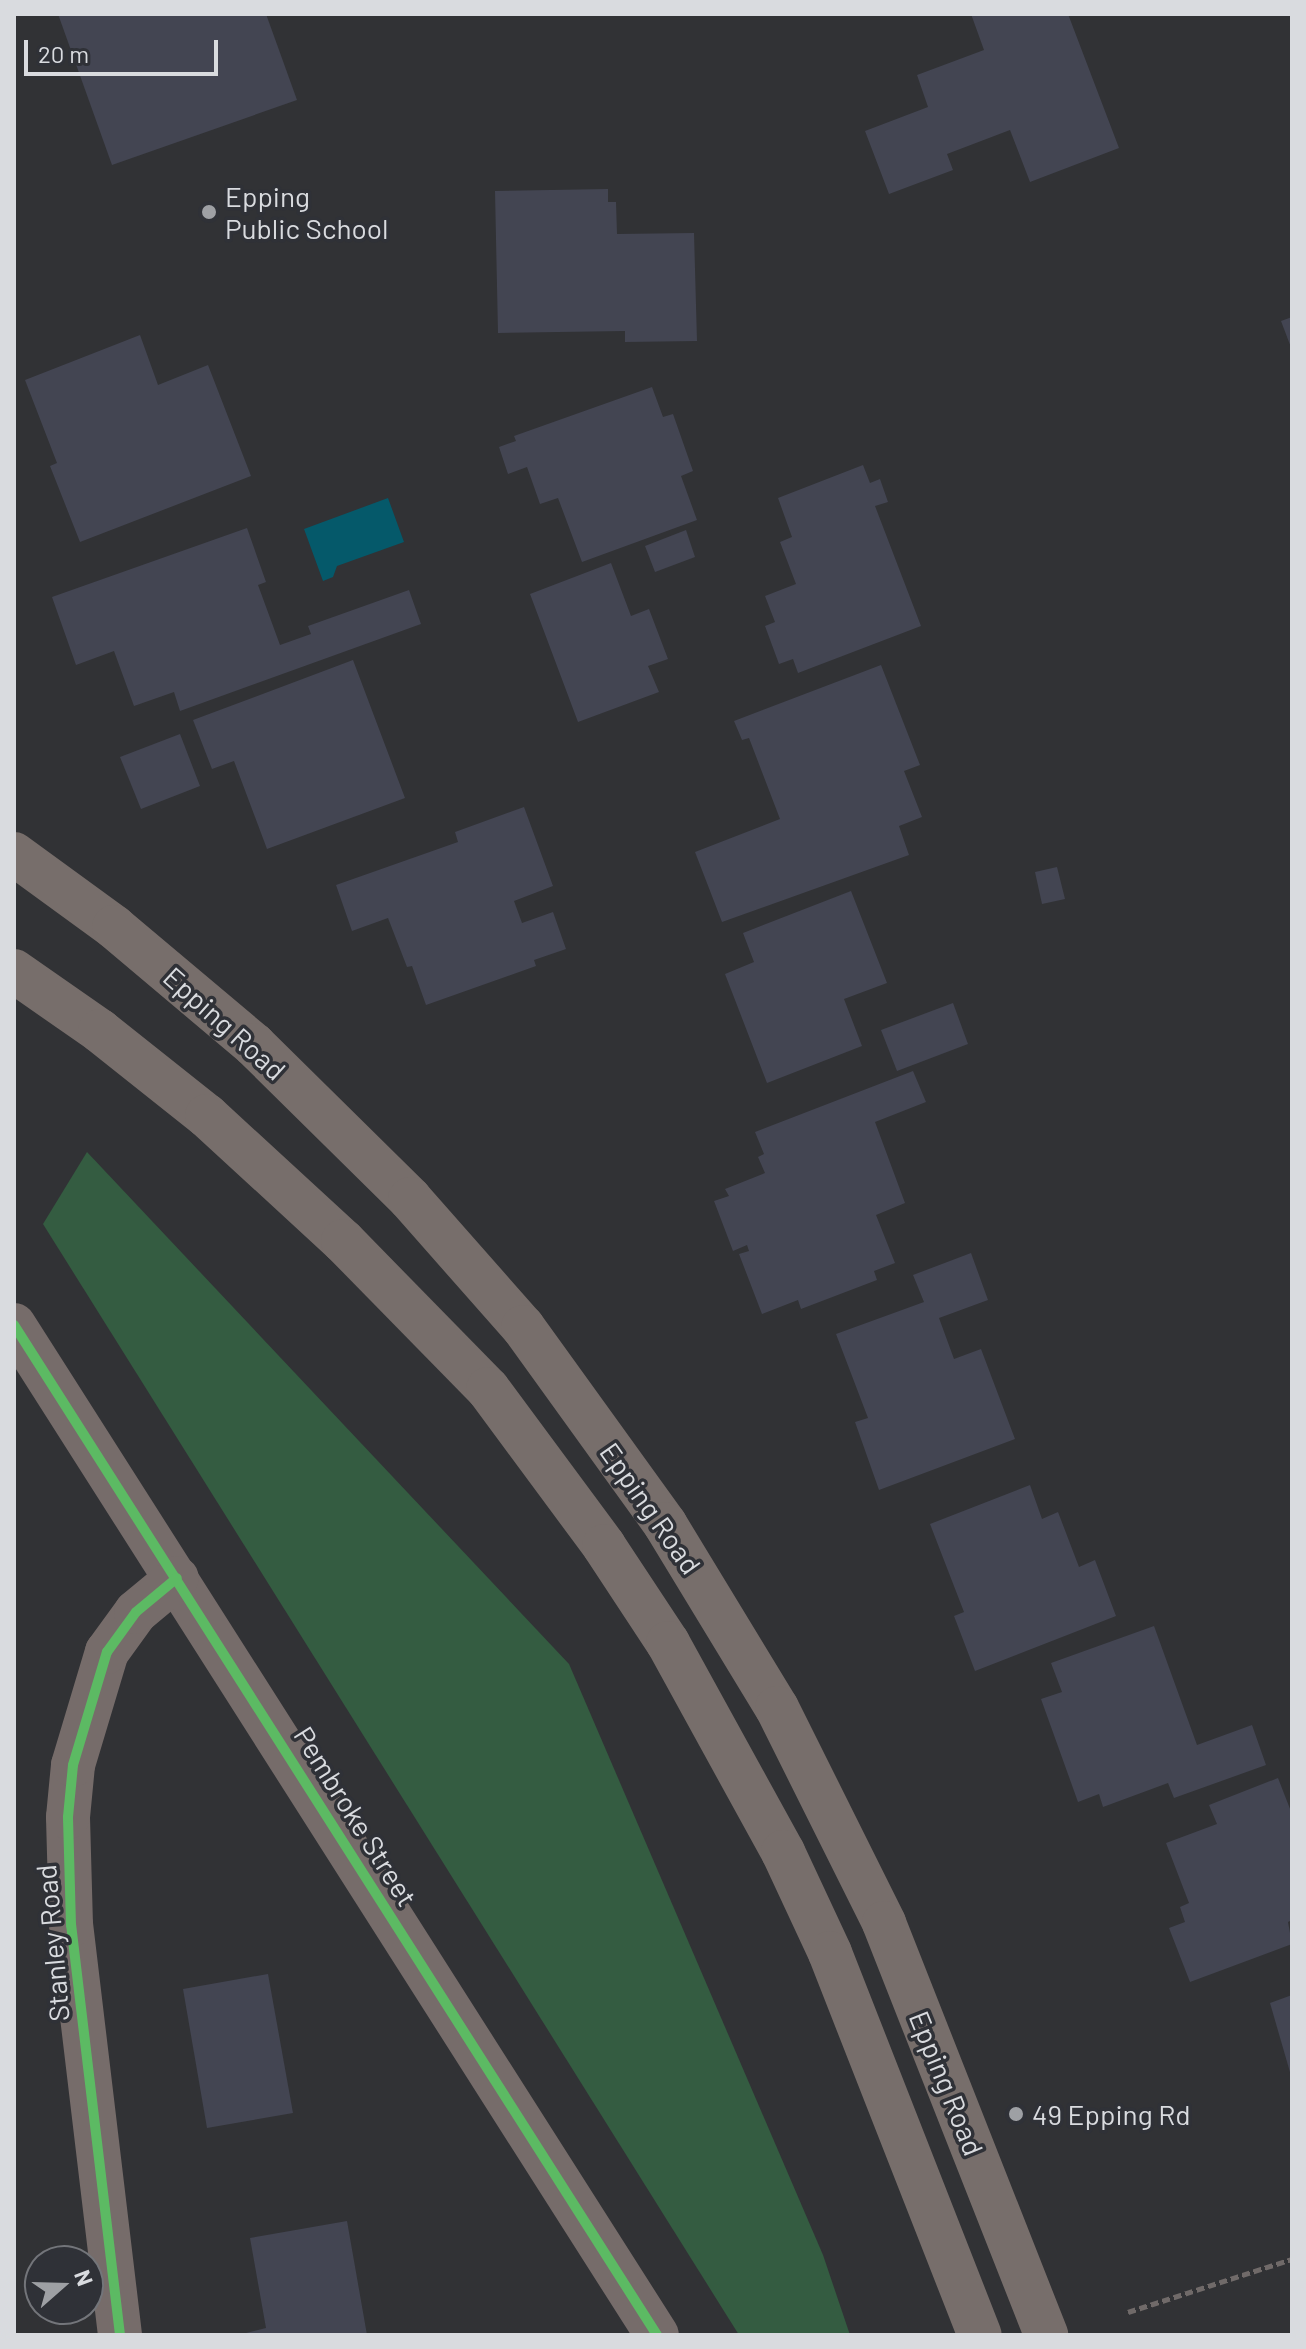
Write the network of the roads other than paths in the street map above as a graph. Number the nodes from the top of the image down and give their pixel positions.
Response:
1 (14, 854) edge
2 (14, 971) edge
3 (14, 1325) edge
4 (177, 1578) junction
5 (120, 2335) edge
6 (657, 2335) edge
7 (980, 2335) edge
8 (1046, 2335) edge

1 - 8 main road, Epping Road
2 - 7 main road
3 - 4 street, Pembroke Street
4 - 5 street, Stanley Road
4 - 6 street, Pembroke Street

